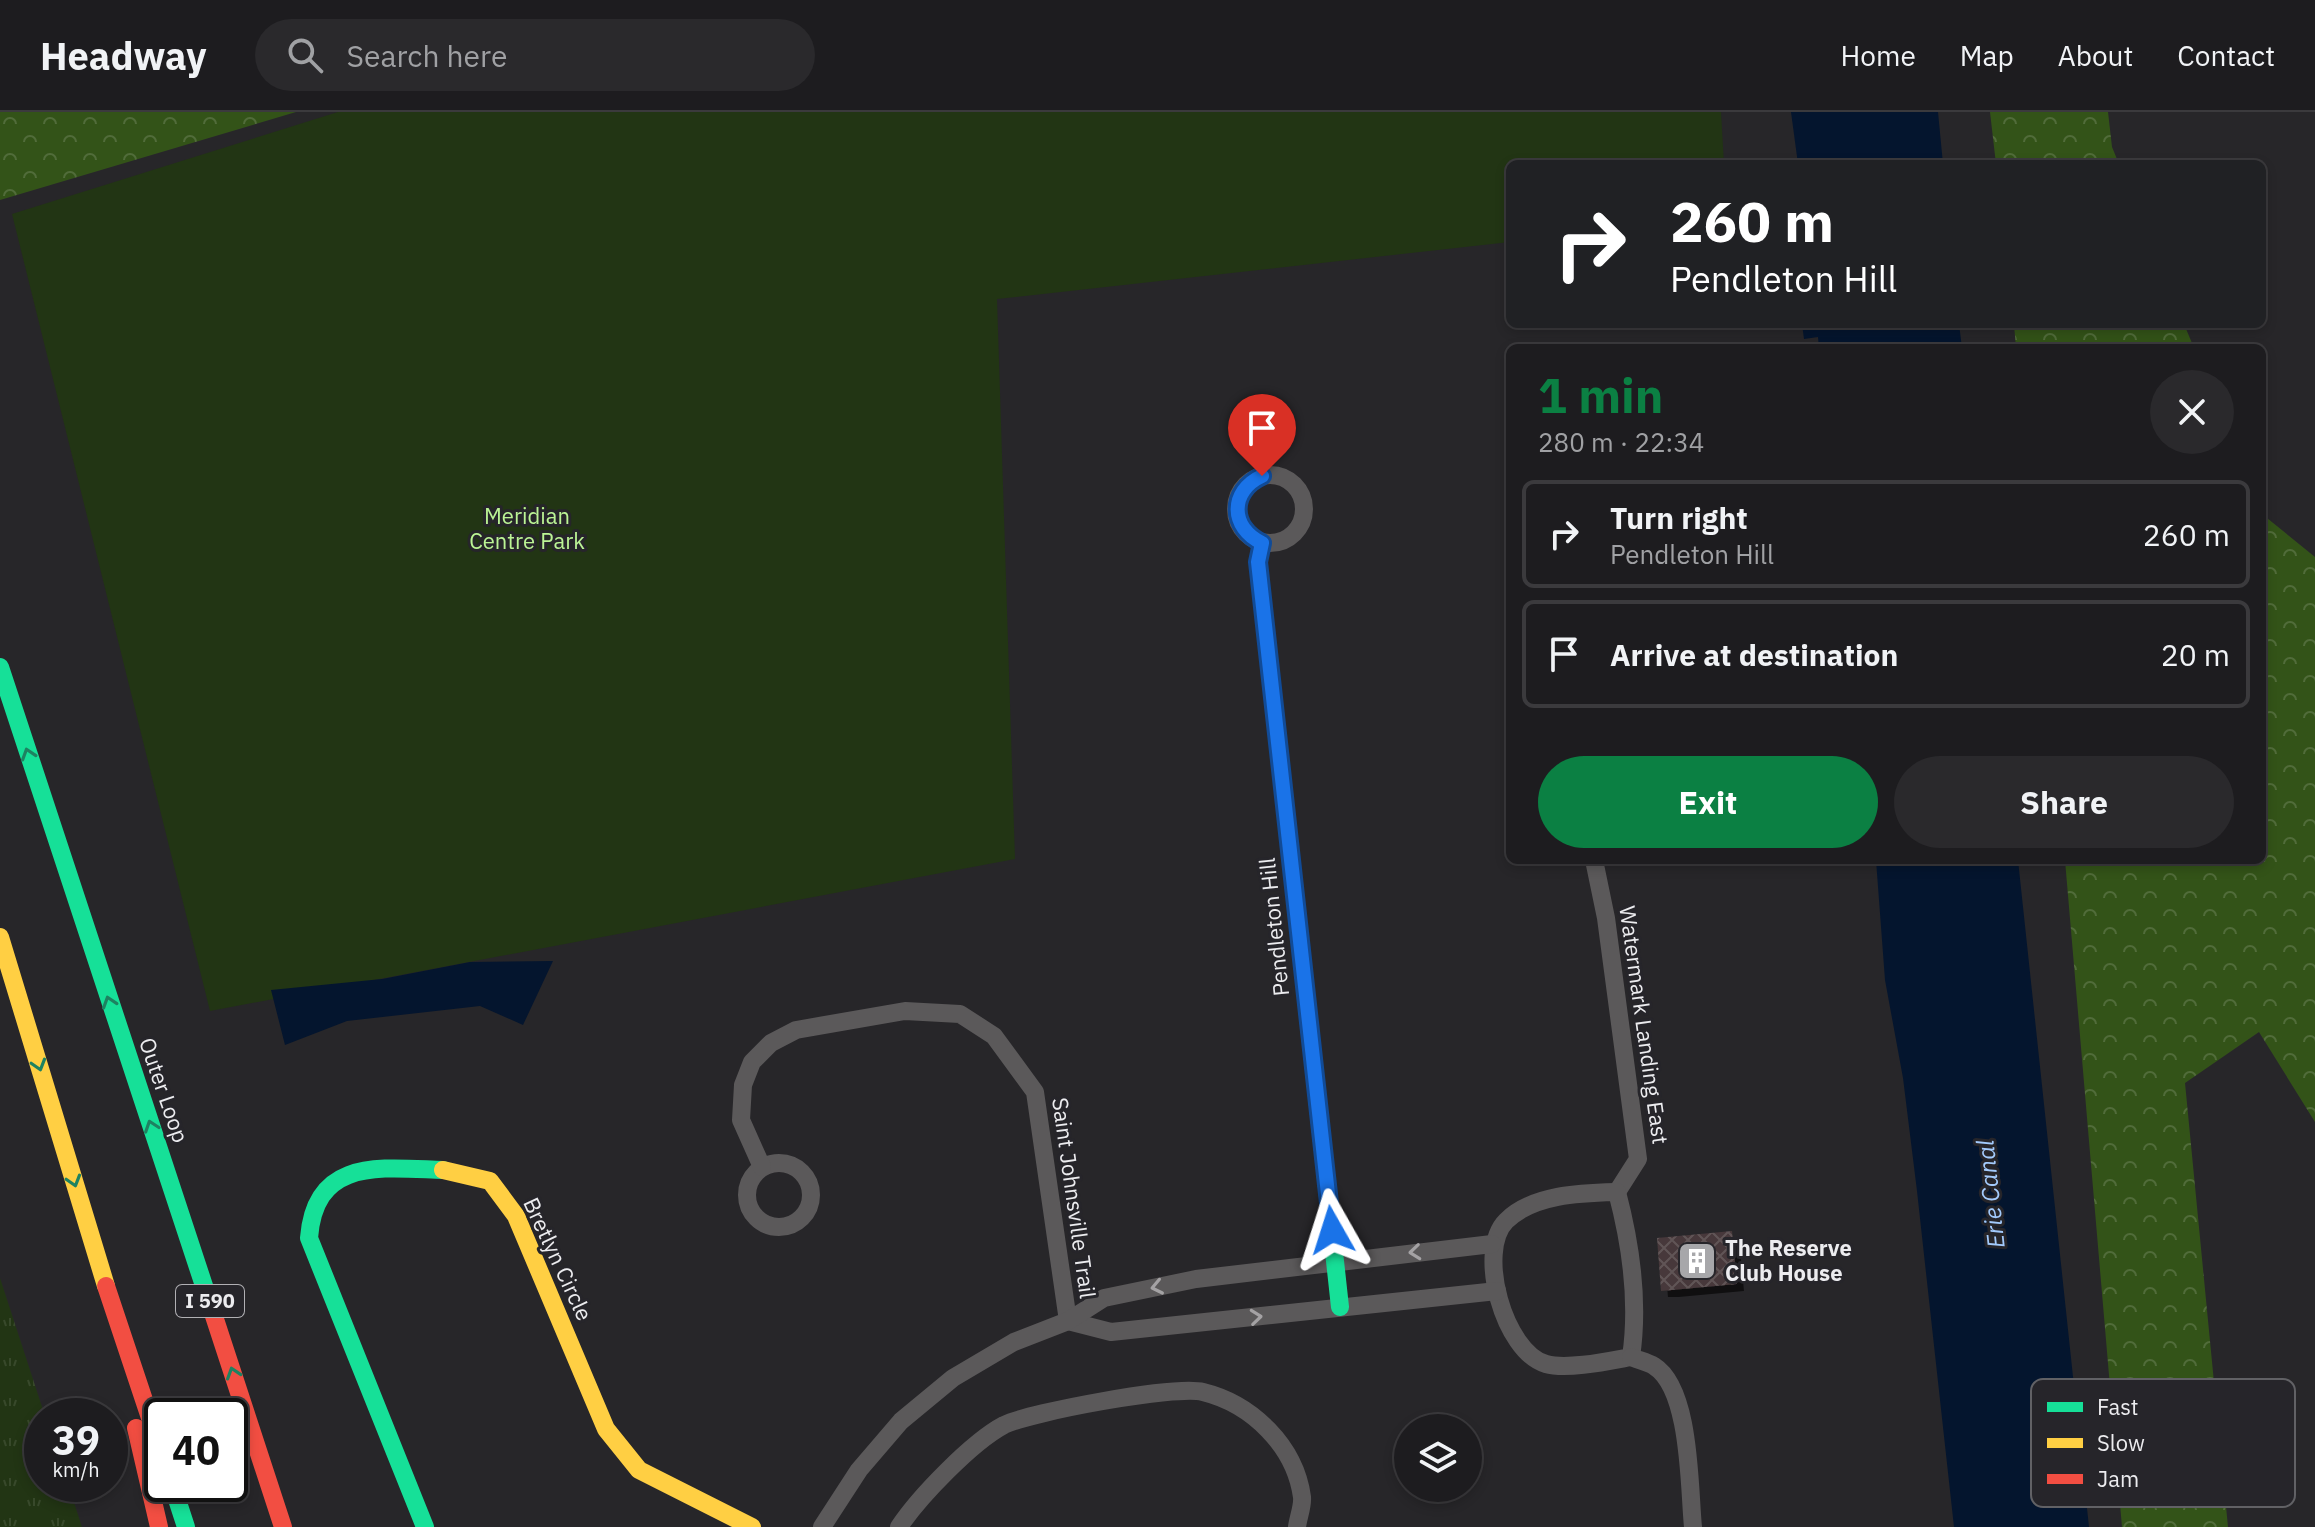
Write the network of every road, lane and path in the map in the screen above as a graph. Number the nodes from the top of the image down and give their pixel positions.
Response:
1 (1262, 543) dead end
2 (0, 667) edge
3 (1595, 864) edge
4 (0, 937) edge
5 (762, 1167) dead end
6 (1617, 1192) junction
7 (1492, 1244) junction
8 (96, 1256) junction
9 (1335, 1261) junction
10 (1497, 1291) junction
11 (1340, 1307) junction
12 (1068, 1321) junction
13 (1631, 1357) junction
14 (144, 1400) edge
15 (178, 1502) edge
16 (748, 1526) edge
17 (159, 1527) edge
18 (186, 1527) edge
19 (283, 1527) edge
20 (425, 1527) edge
21 (822, 1527) edge
22 (899, 1527) edge
23 (1297, 1527) edge
24 (1693, 1527) edge

1 - 9 main road, Pendleton Hill
19 -> 2 main road, Outer Loop / I 590
3 - 6 street, Watermark Landing East
4 -> 8 main road
5 - 12 street, Saint Johnsville Trail
6 - 7 street
6 - 13 street
7 -> 9 street
7 - 10 street
8 - 14 main road
8 - 17 main road
9 - 11 main road, Pendleton Hill
9 -> 12 street
10 - 11 street
10 - 13 street
12 -> 11 street
12 - 21 street
13 - 24 street
15 - 18 main road
16 - 20 main road, Bretlyn Circle
22 - 23 street

